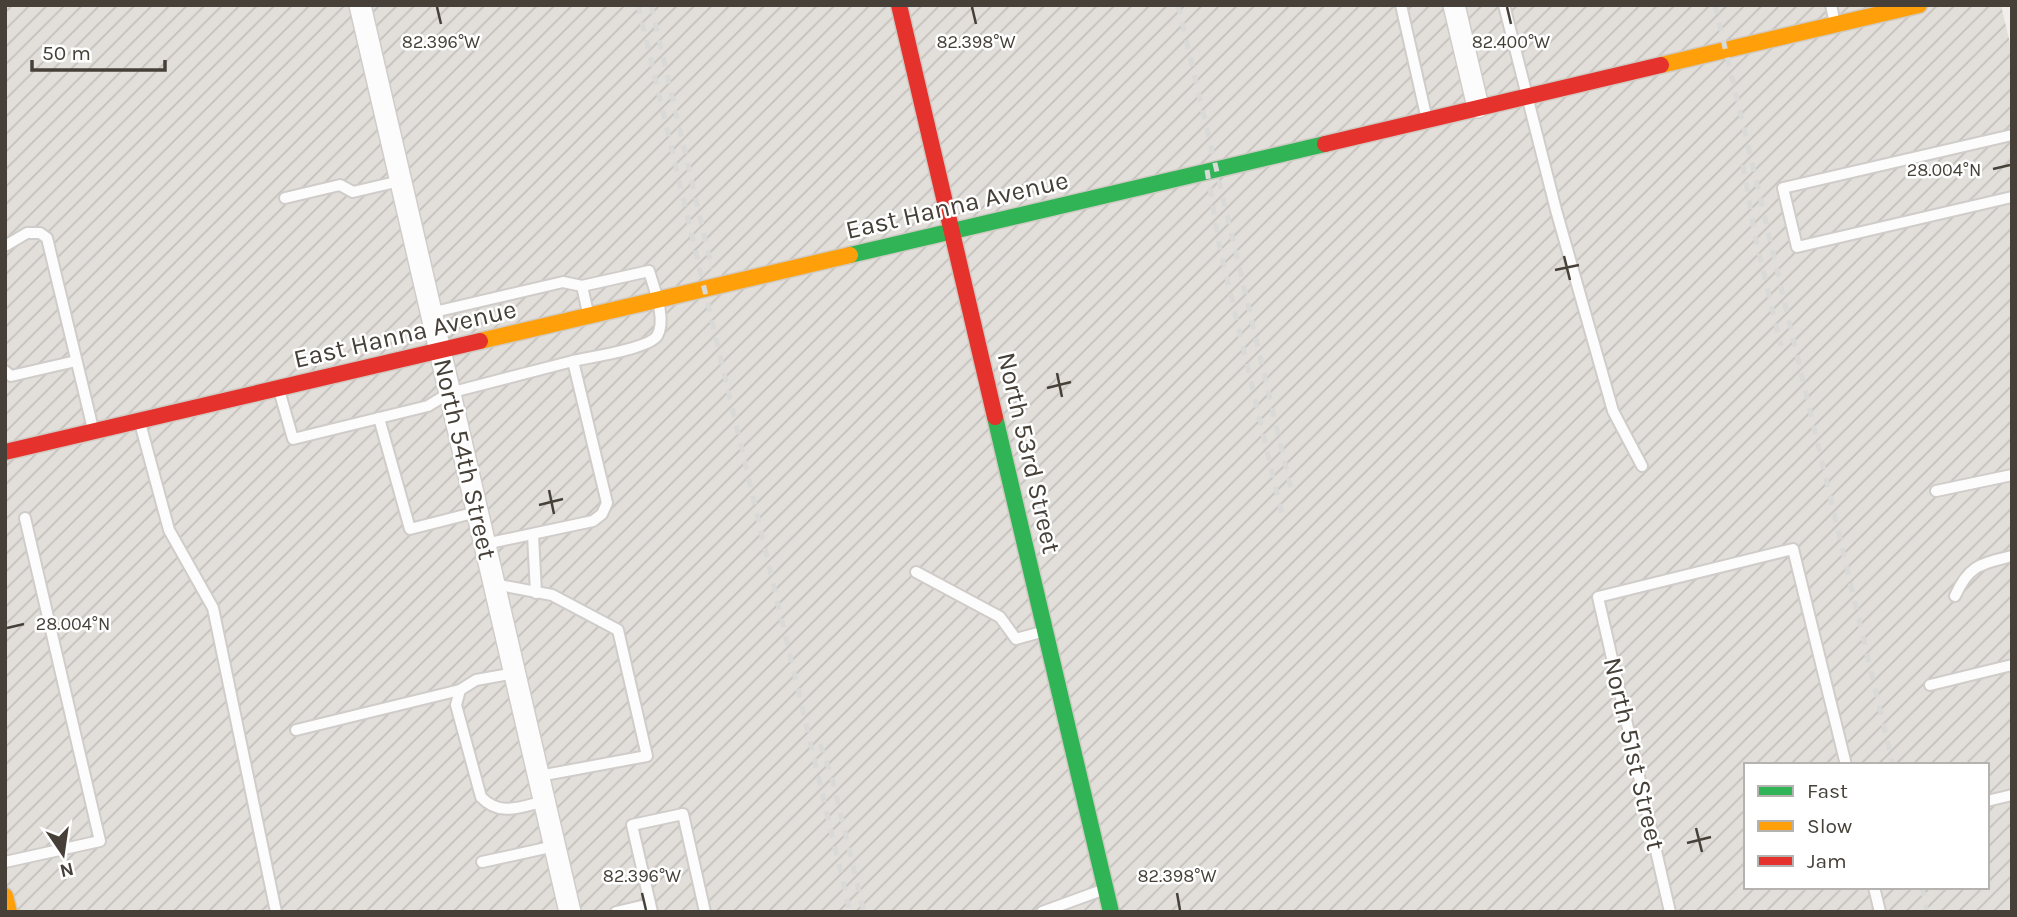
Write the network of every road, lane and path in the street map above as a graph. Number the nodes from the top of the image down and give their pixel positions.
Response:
1 (360, 5) edge
2 (898, 5) edge
3 (1401, 5) edge
4 (1454, 5) edge
5 (1504, 5) edge
6 (1831, 5) edge
7 (1919, 5) edge
8 (1835, 24) junction
9 (1527, 96) junction
10 (1478, 107) junction
11 (1427, 120) junction
12 (2012, 135) edge
13 (400, 181) junction
14 (2012, 197) edge
15 (285, 198) dead end
16 (952, 231) junction
17 (5, 246) edge
18 (582, 286) junction
19 (657, 300) junction
20 (430, 313) junction
21 (588, 316) junction
22 (439, 352) junction
23 (76, 361) junction
24 (573, 361) junction
25 (5, 371) edge
26 (279, 388) junction
27 (449, 393) junction
28 (379, 418) junction
29 (139, 421) junction
30 (93, 431) junction
31 (5, 452) edge
32 (1642, 466) dead end
33 (2012, 475) edge
34 (1936, 491) dead end
35 (477, 512) junction
36 (25, 518) dead end
37 (533, 536) junction
38 (485, 544) junction
39 (2012, 556) edge
40 (916, 572) dead end
41 (494, 584) junction
42 (537, 593) junction
43 (1955, 596) dead end
44 (1045, 631) junction
45 (2012, 665) edge
46 (515, 673) junction
47 (1930, 685) dead end
48 (460, 690) junction
49 (296, 730) dead end
50 (1846, 763) edge
51 (539, 776) junction
52 (2012, 795) edge
53 (545, 801) junction
54 (1989, 801) edge
55 (555, 846) junction
56 (5, 862) edge
57 (482, 862) dead end
58 (1105, 889) junction
59 (1874, 889) edge
60 (5, 896) edge
61 (651, 908) edge
62 (9, 912) edge
63 (276, 912) edge
64 (570, 912) edge
65 (616, 912) edge
66 (705, 912) edge
67 (1042, 912) edge
68 (1111, 912) edge
69 (1670, 912) edge
70 (1880, 912) edge

1 - 13 street, North 54th Street
2 - 16 street, North 53rd Street
3 - 11 lane
4 - 10 street
5 - 9 lane
6 - 8 lane
7 - 8 street, East Hanna Avenue
8 - 9 street, East Hanna Avenue
9 - 10 street, East Hanna Avenue
9 - 32 lane
10 - 11 street, East Hanna Avenue
11 - 16 street, East Hanna Avenue
12 - 14 lane
13 - 15 lane
13 - 20 street, North 54th Street
16 - 19 street, East Hanna Avenue
16 - 44 street, North 53rd Street
17 - 23 lane
18 - 19 lane
18 - 20 lane
18 - 21 lane
19 - 21 street, East Hanna Avenue
19 - 24 lane
20 - 22 street, North 54th Street
21 - 22 street, East Hanna Avenue
22 - 26 street, East Hanna Avenue
22 - 27 street, North 54th Street
23 - 25 lane
23 - 30 lane
24 - 27 lane
24 - 37 lane
26 - 28 lane
26 - 29 street, East Hanna Avenue
27 - 28 lane
27 - 35 street, North 54th Street
28 - 35 lane
29 - 30 street, East Hanna Avenue
29 - 63 lane
30 - 31 street, East Hanna Avenue
33 - 34 lane
35 - 38 street, North 54th Street
36 - 56 lane
37 - 38 lane
37 - 42 lane
38 - 41 street, North 54th Street
39 - 43 lane
40 - 44 lane
41 - 42 lane
41 - 46 street, North 54th Street
42 - 51 lane
44 - 58 street, North 53rd Street
45 - 47 lane
46 - 48 lane
46 - 51 street, North 54th Street
48 - 49 lane
48 - 53 lane
50 - 69 lane, North 51st Street
51 - 53 street, North 54th Street
52 - 54 lane
53 - 55 street, North 54th Street
55 - 57 lane
55 - 64 street, North 54th Street
58 - 67 lane
58 - 68 street, North 53rd Street
59 - 70 lane
60 - 62 street
61 - 65 lane
61 - 66 lane

